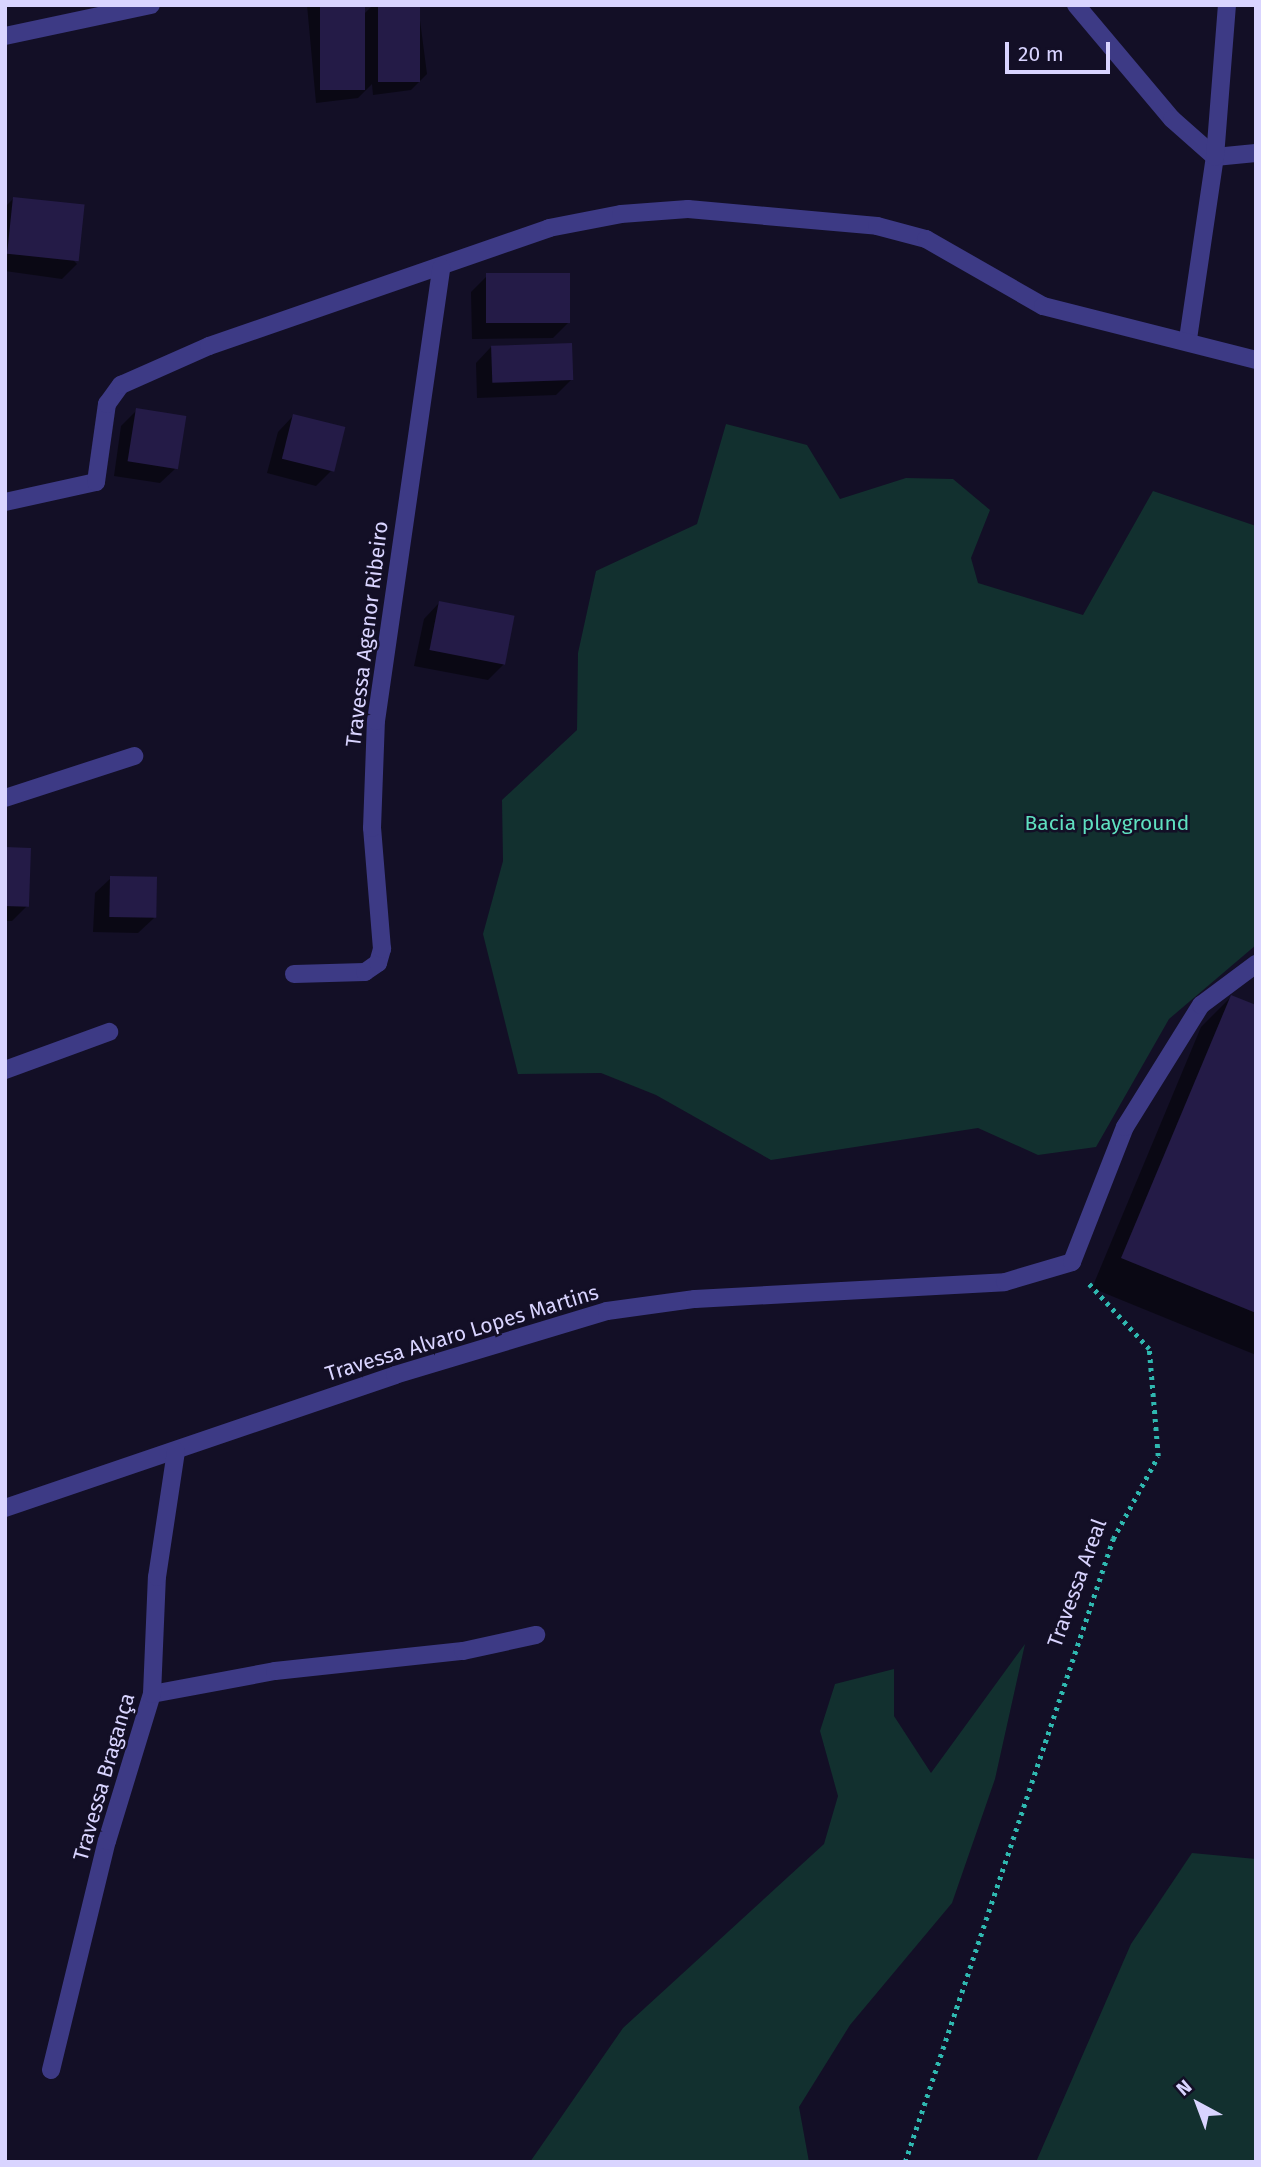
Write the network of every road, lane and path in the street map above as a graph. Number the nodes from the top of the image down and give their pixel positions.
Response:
1 (151, 5) edge
2 (1076, 5) edge
3 (1227, 5) edge
4 (5, 36) edge
5 (1256, 153) edge
6 (1215, 157) junction
7 (441, 268) junction
8 (1188, 339) junction
9 (1256, 360) edge
10 (5, 502) edge
11 (134, 756) dead end
12 (5, 798) edge
13 (1256, 964) edge
14 (294, 974) dead end
15 (109, 1031) dead end
16 (5, 1070) edge
17 (1072, 1262) junction
18 (176, 1451) junction
19 (5, 1508) edge
20 (536, 1635) dead end
21 (152, 1693) junction
22 (51, 2070) dead end
23 (905, 2162) edge

1 - 4 street
2 - 6 street
3 - 6 street
5 - 6 street
6 - 8 street
7 - 8 street
7 - 10 street
7 - 14 street, Travessa Agenor Ribeiro
8 - 9 street
11 - 12 street
13 - 17 street
15 - 16 street
17 - 18 street, Travessa Alvaro Lopes Martins
17 - 23 path, Travessa Areal
18 - 19 street, Travessa Alvaro Lopes Martins
18 - 21 street, Travessa Bragança
20 - 21 street
21 - 22 street, Travessa Bragança

